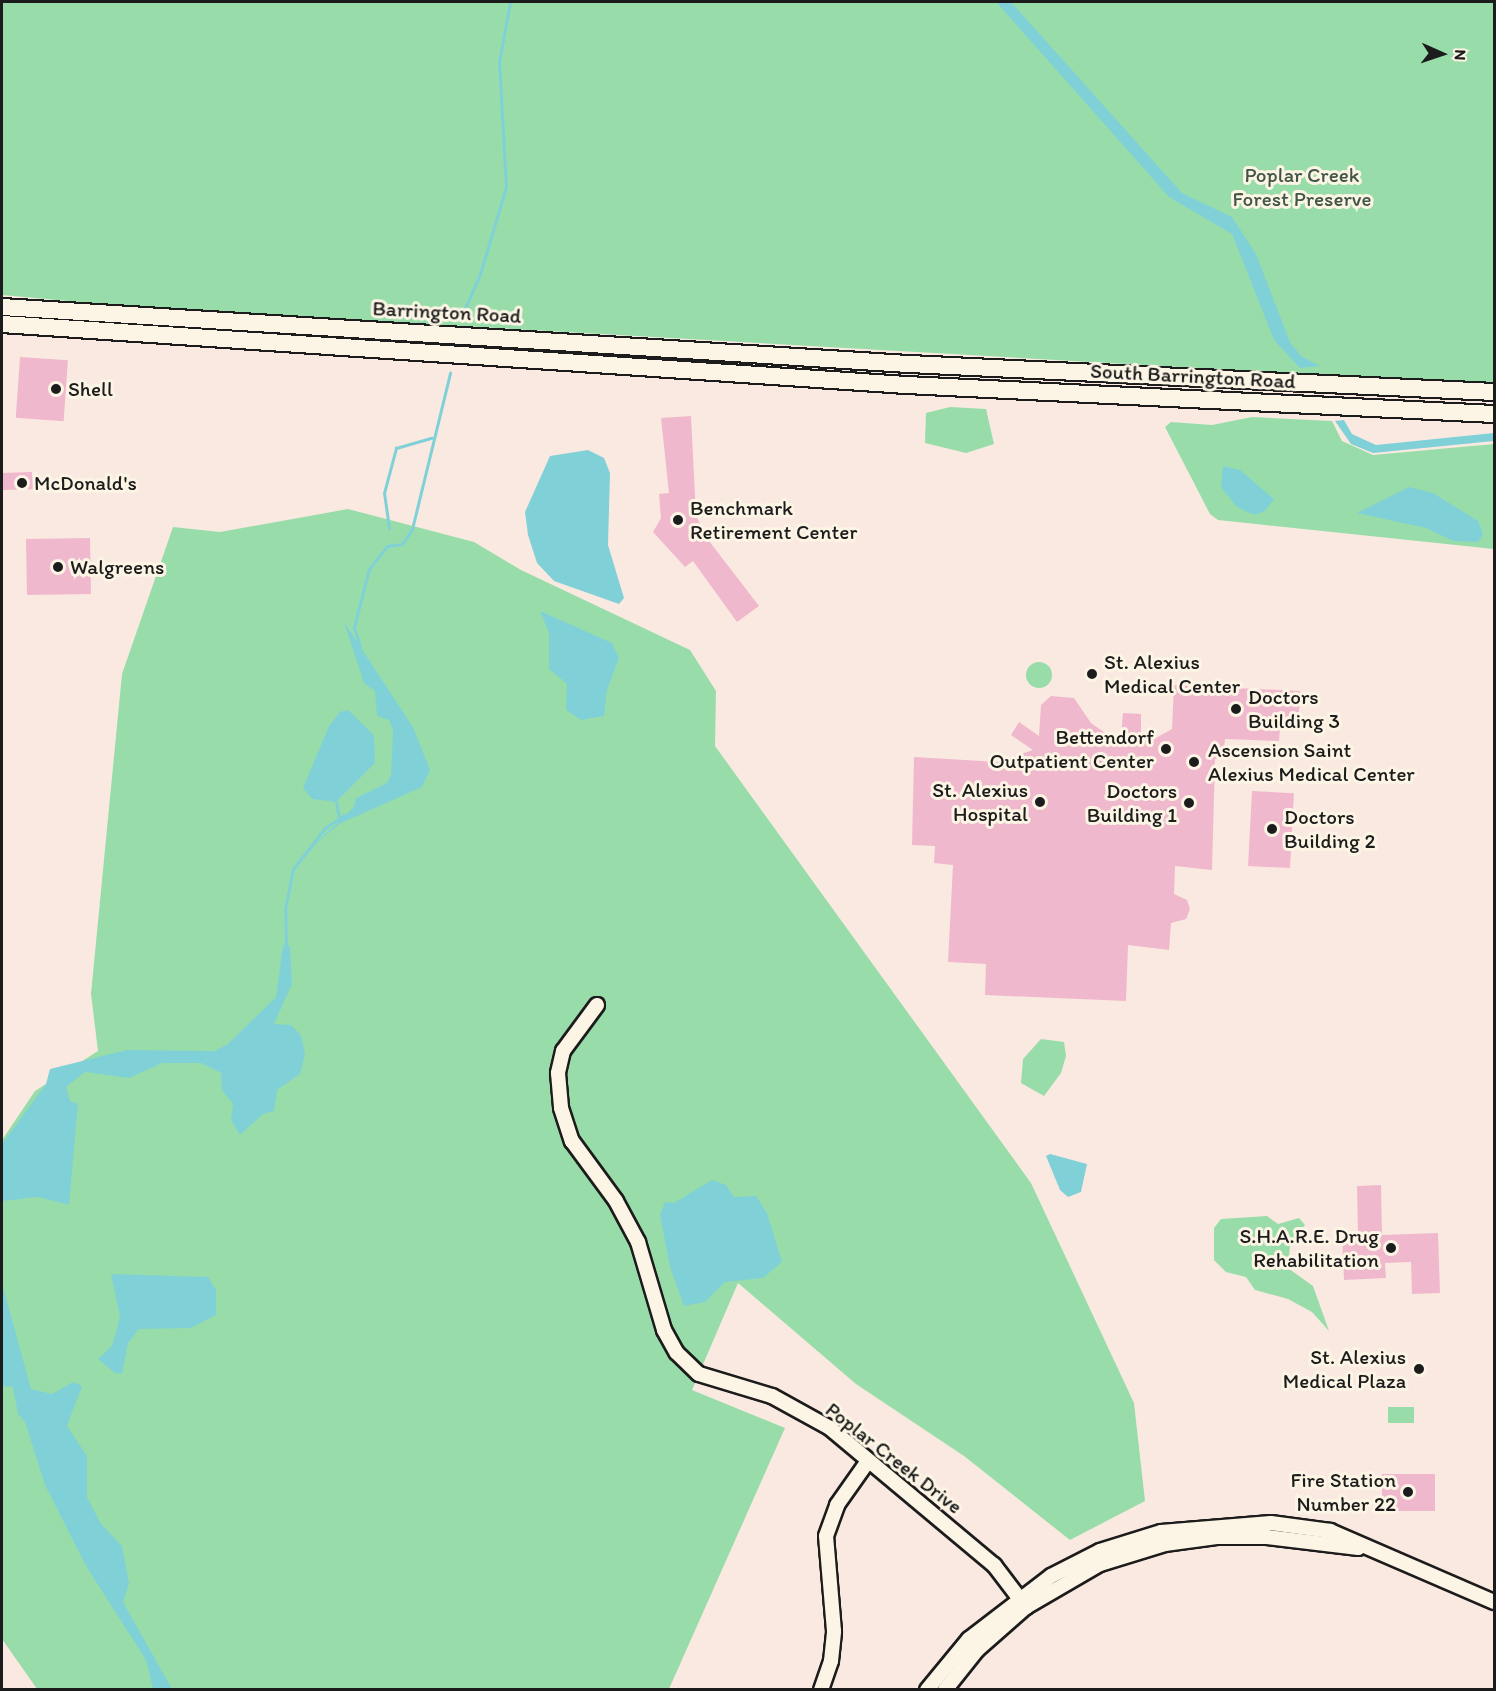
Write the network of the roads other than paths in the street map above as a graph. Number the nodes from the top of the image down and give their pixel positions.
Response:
1 (2, 307) edge
2 (2, 324) edge
3 (891, 363) joint
4 (889, 383) joint
5 (1494, 392) edge
6 (1494, 414) edge
7 (597, 1005) dead end
8 (868, 1461) junction
9 (1023, 1602) junction
10 (1494, 1602) edge
11 (820, 1689) edge
12 (927, 1689) edge
13 (945, 1689) edge

1 - 3 main road, Barrington Road
2 - 4 main road, Barrington Road
3 - 5 main road, South Barrington Road
4 - 6 main road, South Barrington Road
7 - 8 street, Poplar Creek Drive
8 - 9 street, Poplar Creek Drive
8 - 11 street
9 - 10 street
9 - 12 street
9 - 13 street

